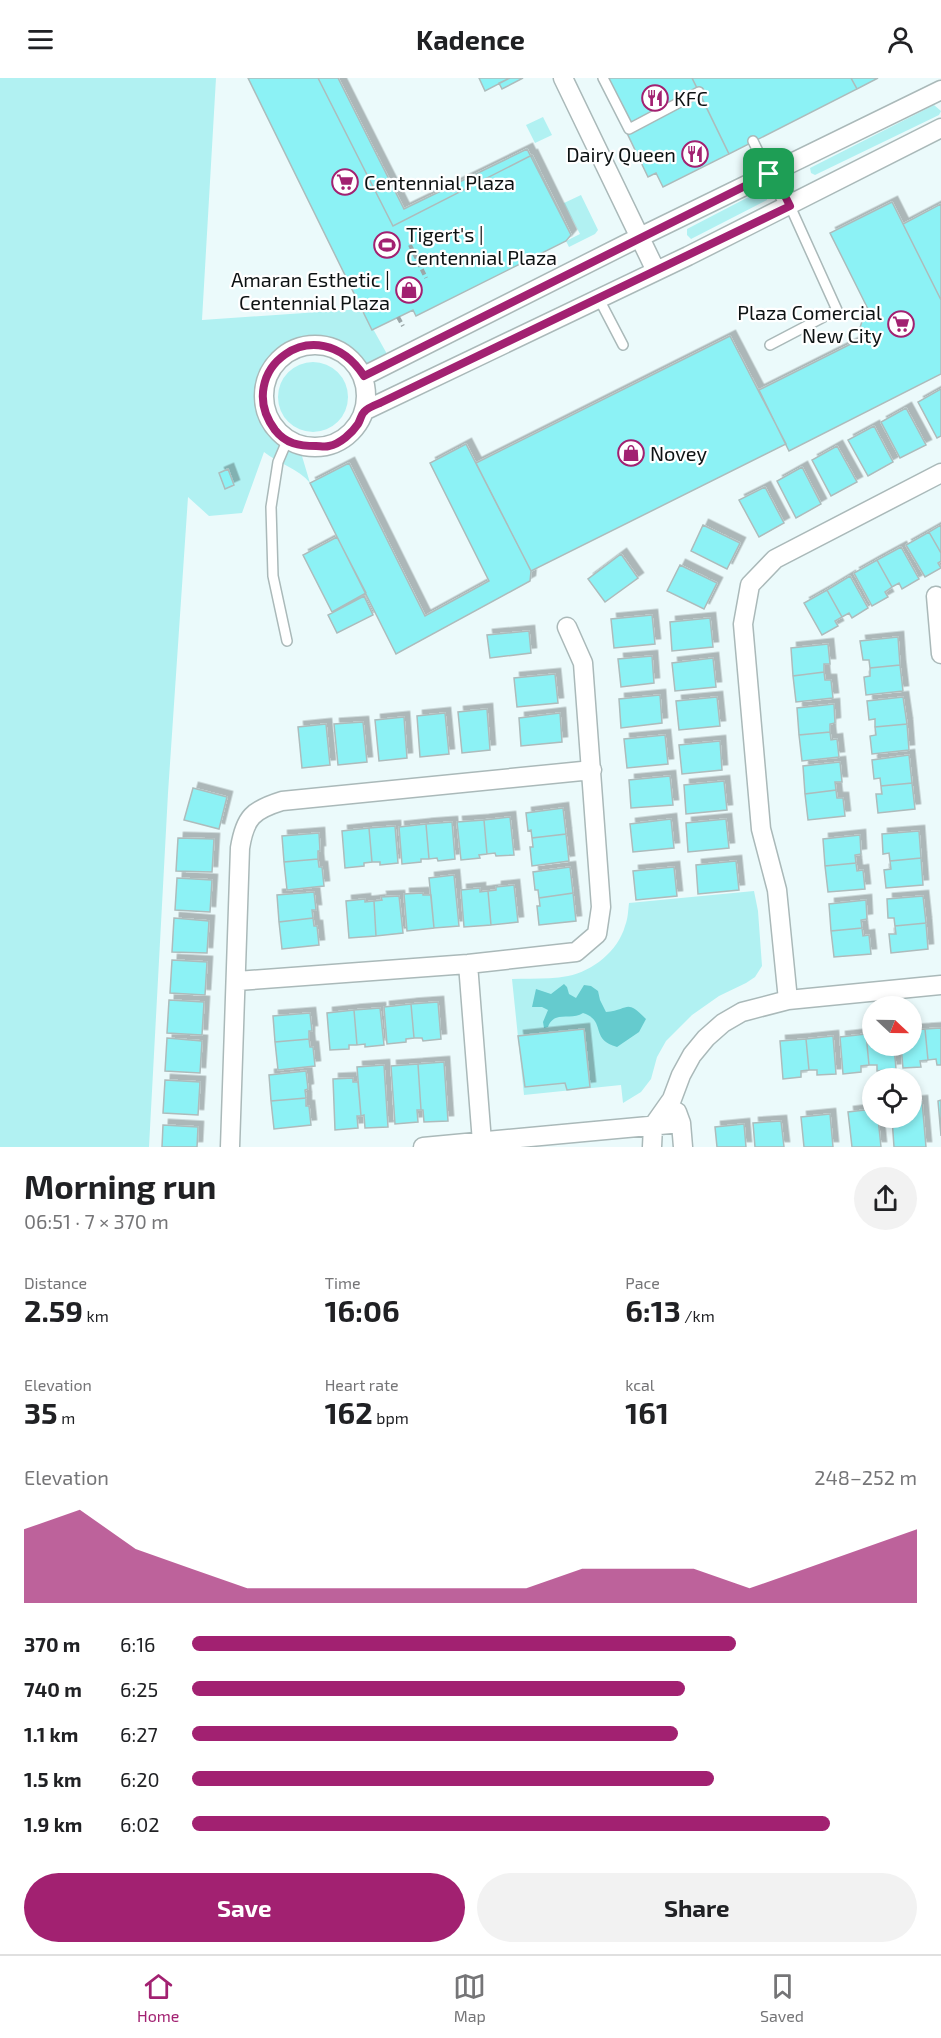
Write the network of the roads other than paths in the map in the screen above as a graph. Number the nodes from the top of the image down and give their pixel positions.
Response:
1 (562, 78) edge
2 (603, 78) edge
3 (941, 90) edge
4 (699, 92) dead end
5 (941, 128) edge
6 (753, 141) dead end
7 (771, 173) junction
8 (790, 206) junction
9 (640, 237) junction
10 (656, 271) junction
11 (599, 299) junction
12 (623, 345) dead end
13 (770, 345) dead end
14 (364, 376) junction
15 (364, 411) junction
16 (287, 441) junction
17 (941, 472) edge
18 (936, 596) dead end
19 (567, 627) dead end
20 (287, 641) dead end
21 (941, 654) edge
22 (592, 770) junction
23 (468, 964) junction
24 (237, 981) junction
25 (941, 985) edge
26 (788, 1000) junction
27 (672, 1099) junction
28 (681, 1123) junction
29 (653, 1126) junction
30 (482, 1142) junction
31 (230, 1147) edge
32 (423, 1147) edge
33 (652, 1147) edge
34 (683, 1147) edge

1 - 9 street
2 - 4 lane
3 - 7 street
5 - 8 street
6 - 7 lane
7 - 8 street
7 - 9 street
8 - 10 street
8 - 13 lane
9 - 10 street
9 - 14 street
10 - 11 street
11 - 12 lane
11 - 15 street
14 - 15 street
14 - 16 street
15 - 16 street
16 - 20 lane
17 - 26 street
18 - 21 street
19 - 22 street
22 - 23 street
22 - 24 street
23 - 24 street
23 - 30 street
24 - 31 street
25 - 26 street
26 - 27 street
27 - 28 street
27 - 29 street
28 - 29 street
28 - 34 street
29 - 30 street
29 - 33 street
30 - 32 street

